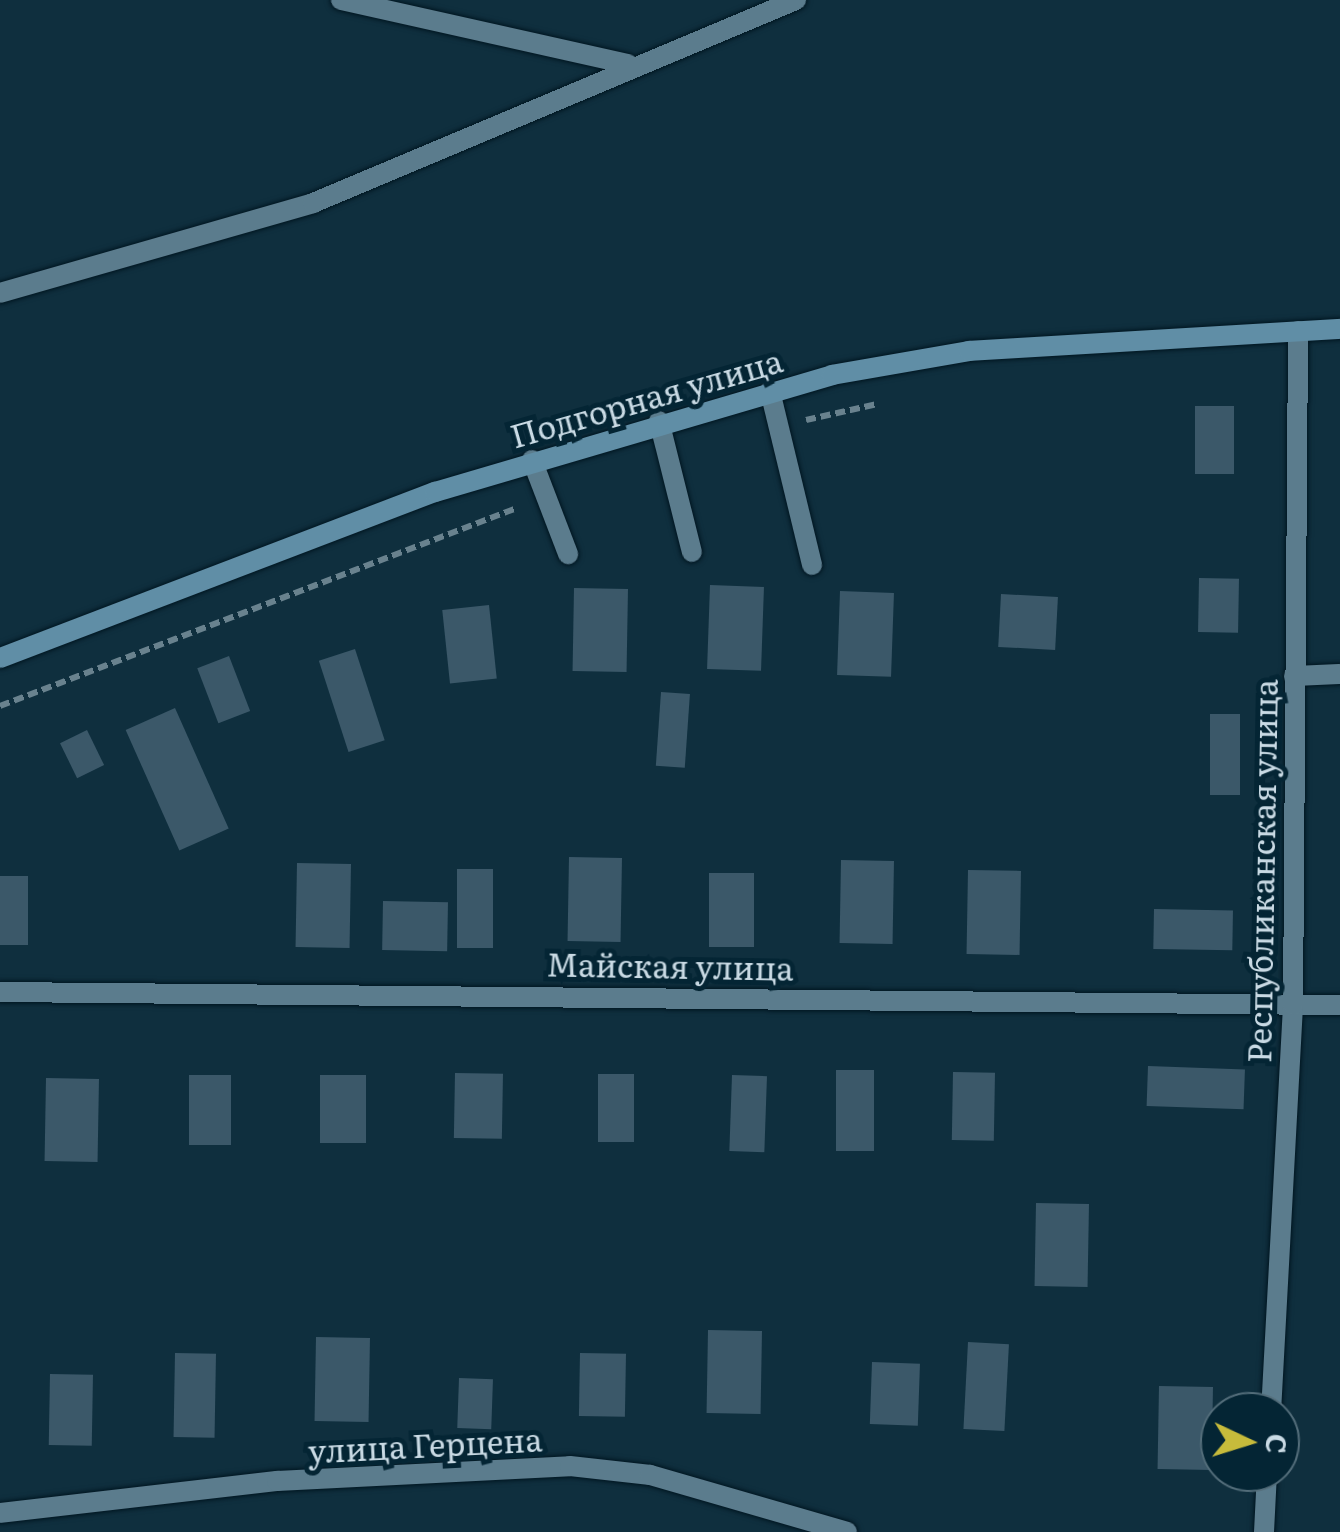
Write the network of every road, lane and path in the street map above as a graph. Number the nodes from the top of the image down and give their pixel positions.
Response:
1 (342, 0) edge
2 (796, 0) edge
3 (628, 64) junction
4 (0, 292) edge
5 (1340, 329) edge
6 (1298, 331) junction
7 (770, 390) junction
8 (659, 420) junction
9 (532, 460) junction
10 (692, 552) dead end
11 (568, 554) dead end
12 (812, 565) dead end
13 (0, 658) edge
14 (1340, 674) edge
15 (1294, 676) junction
16 (0, 992) edge
17 (1293, 1005) junction
18 (1340, 1005) edge
19 (1272, 1392) edge
20 (1266, 1492) edge
21 (0, 1513) edge
22 (1261, 1530) edge
23 (847, 1532) edge

1 - 3 street
2 - 3 street
3 - 4 street
5 - 6 street, Подгорная улица
6 - 7 street, Подгорная улица
6 - 15 street, Республиканская улица
7 - 8 street, Подгорная улица
7 - 12 street
8 - 9 street, Подгорная улица
8 - 10 street
9 - 11 street
9 - 13 street, Подгорная улица
14 - 15 street
15 - 17 street, Республиканская улица
16 - 17 street, Майская улица
17 - 18 street, Майская улица
17 - 19 street, Республиканская улица
20 - 22 street
21 - 23 street, улица Герцена

